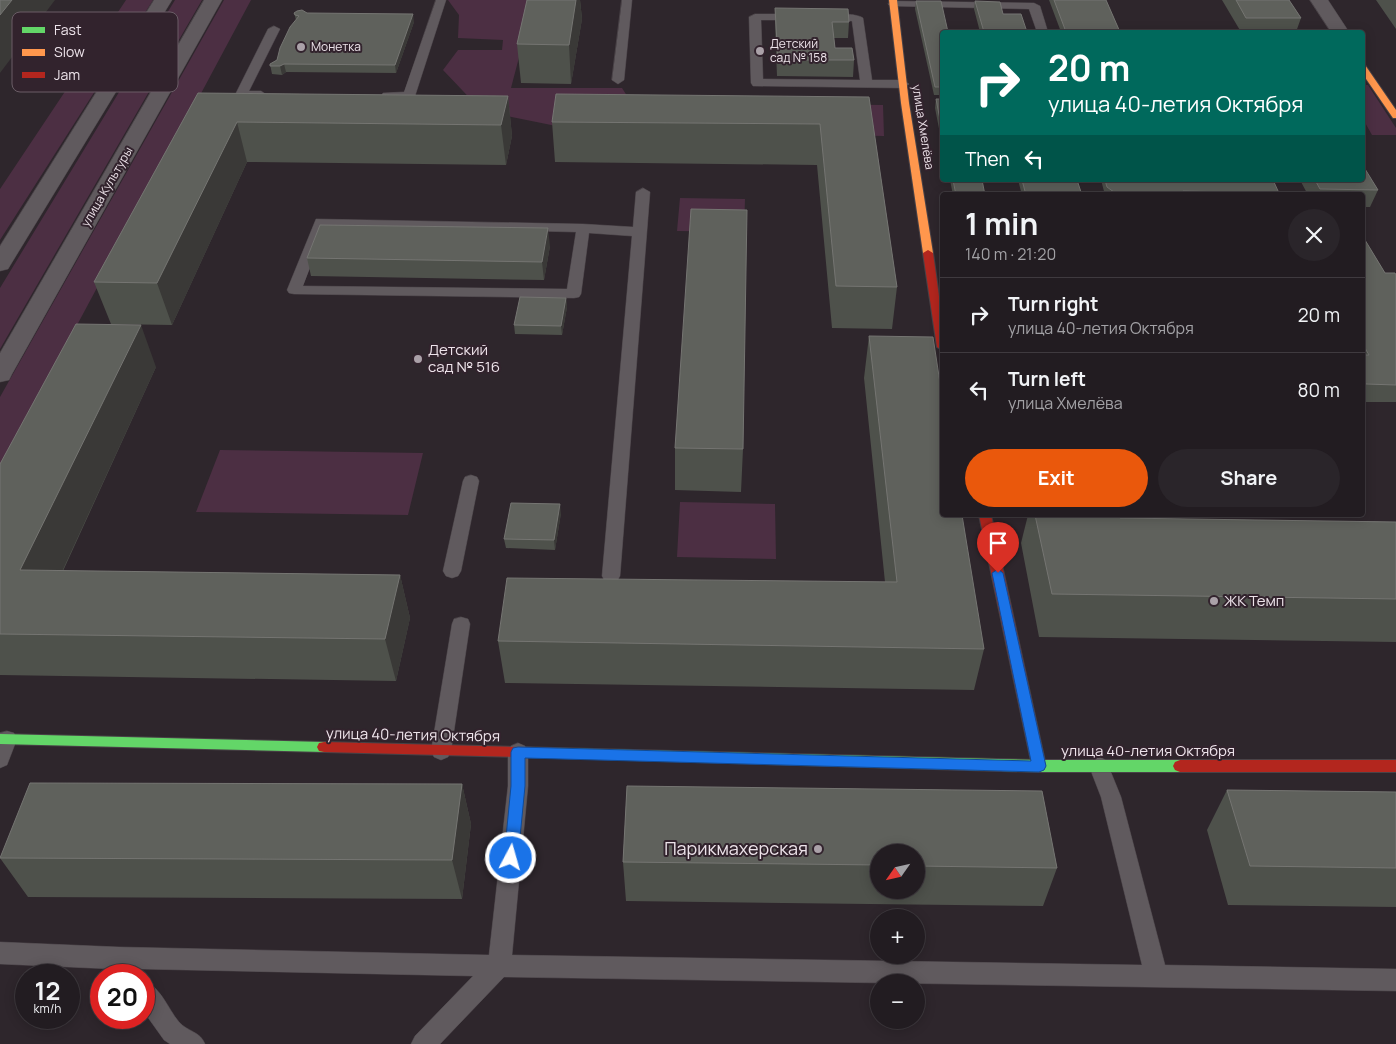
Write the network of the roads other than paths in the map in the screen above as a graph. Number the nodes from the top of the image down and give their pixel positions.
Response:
1 (163, 0) edge
2 (213, 0) edge
3 (440, 0) edge
4 (627, 0) edge
5 (1319, 0) edge
6 (893, 2) edge
7 (1034, 3) edge
8 (156, 12) edge
9 (274, 29) dead end
10 (1041, 30) edge
11 (1339, 30) edge
12 (178, 61) edge
13 (1365, 71) edge
14 (618, 80) dead end
15 (867, 84) junction
16 (903, 84) junction
17 (106, 92) edge
18 (161, 92) edge
19 (270, 96) edge
20 (379, 96) edge
21 (1396, 116) edge
22 (643, 192) dead end
23 (584, 228) junction
24 (639, 232) junction
25 (0, 264) edge
26 (940, 334) edge
27 (0, 374) edge
28 (471, 481) dead end
29 (986, 517) edge
30 (452, 571) dead end
31 (611, 576) dead end
32 (461, 624) dead end
33 (4, 739) edge
34 (441, 750) junction
35 (518, 752) junction
36 (0, 759) edge
37 (1039, 766) junction
38 (1099, 766) junction
39 (1396, 766) edge
40 (0, 952) edge
41 (100, 964) edge
42 (499, 966) junction
43 (155, 967) edge
44 (1156, 976) junction
45 (1396, 980) edge
46 (155, 1008) edge
47 (193, 1044) edge
48 (423, 1044) edge

1 - 8 street
2 - 12 street, улица Культуры
3 - 20 lane
4 - 14 lane
5 - 11 street
6 - 7 lane
6 - 16 street, улица Хмелёва
7 - 10 lane
9 - 19 lane
13 - 21 street
15 - 15 lane
15 - 16 lane
16 - 26 street, улица Хмелёва
17 - 25 street
18 - 27 street, улица Культуры
22 - 24 lane
23 - 23 lane
23 - 24 lane
24 - 31 lane
28 - 30 lane
29 - 37 street
32 - 34 lane
33 - 34 street, улица 40-летия Октября
33 - 36 lane
34 - 35 street, улица 40-летия Октября
35 - 37 street, улица 40-летия Октября
35 - 42 lane
37 - 38 street, улица 40-летия Октября
38 - 39 street, улица 40-летия Октября
38 - 44 lane
40 - 41 lane
42 - 43 lane
42 - 44 lane
42 - 48 lane
44 - 45 lane
46 - 47 lane

